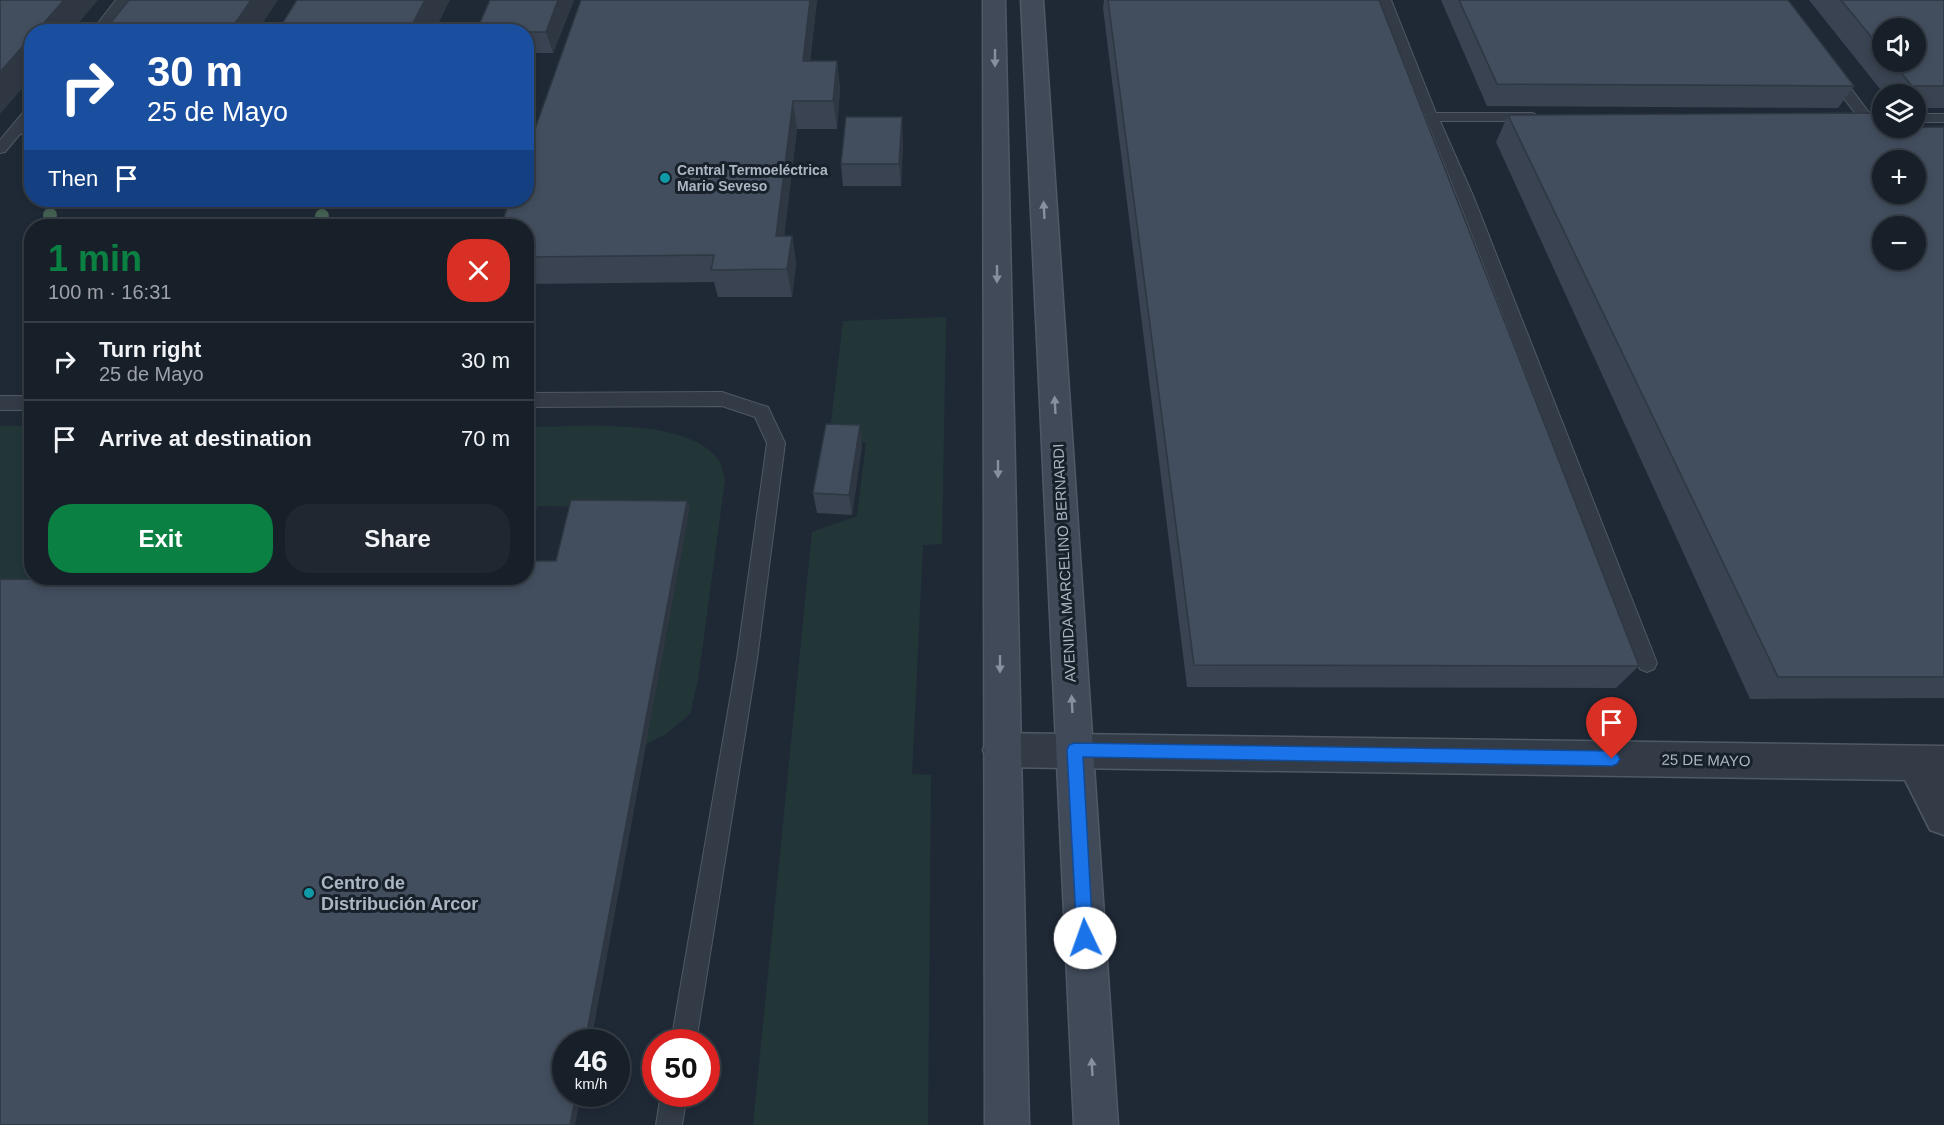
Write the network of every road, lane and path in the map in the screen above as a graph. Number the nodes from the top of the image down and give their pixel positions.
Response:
1 (123, 0) edge
2 (994, 0) edge
3 (1032, 0) edge
4 (1385, 0) edge
5 (104, 24) edge
6 (1824, 64) edge
7 (1431, 117) junction
8 (1549, 117) edge
9 (1843, 118) edge
10 (1866, 118) junction
11 (1872, 118) edge
12 (1926, 118) edge
13 (1944, 118) edge
14 (24, 120) edge
15 (16, 130) junction
16 (24, 130) edge
17 (0, 149) edge
18 (534, 400) edge
19 (0, 403) edge
20 (24, 403) edge
21 (1647, 663) dead end
22 (1001, 750) junction
23 (1074, 750) junction
24 (1930, 763) edge
25 (1944, 817) edge
26 (685, 1029) edge
27 (672, 1107) edge
28 (669, 1125) edge
29 (1007, 1125) edge
30 (1096, 1125) edge

1 - 5 lane
2 -> 22 main road
23 -> 3 main road, AVENIDA MARCELINO BERNARDI
4 - 7 lane
6 - 10 lane
7 - 8 lane
7 - 21 lane
9 - 10 lane
10 - 11 lane
12 - 13 lane
14 - 15 lane
15 - 16 lane
15 - 17 lane
18 - 26 lane
19 - 20 lane
22 - 23 street, 25 DE MAYO
22 - 29 main road
23 - 24 street, 25 DE MAYO
30 -> 23 main road, AVENIDA MARCELINO BERNARDI
24 - 25 street
27 - 28 lane

